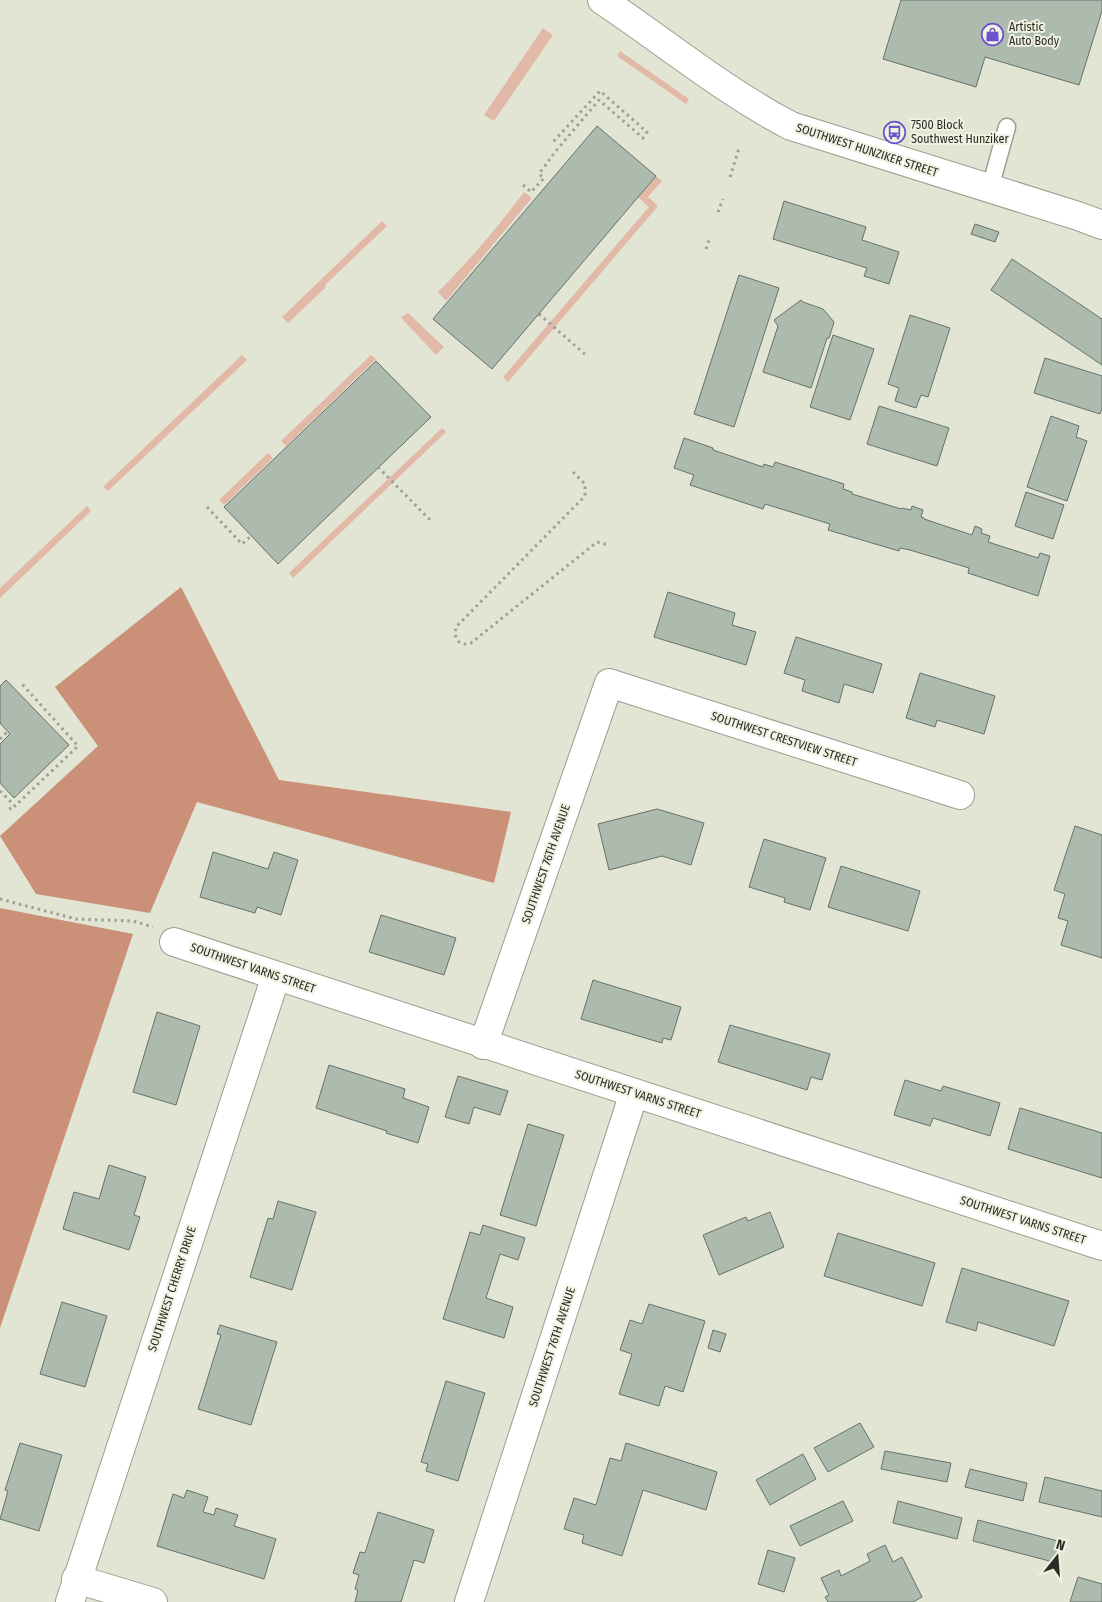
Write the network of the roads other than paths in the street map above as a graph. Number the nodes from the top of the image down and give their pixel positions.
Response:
1 (602, 0) edge
2 (1007, 127) dead end
3 (990, 188) junction
4 (1102, 225) edge
5 (609, 683) joint
6 (960, 795) dead end
7 (174, 942) road end
8 (276, 976) junction
9 (483, 1045) junction
10 (634, 1093) junction
11 (1102, 1246) edge
12 (73, 1590) edge
13 (153, 1602) edge
14 (469, 1602) edge

1 - 3 street, SOUTHWEST HUNZIKER STREET
2 - 3 lane
3 - 4 street, SOUTHWEST HUNZIKER STREET
5 - 6 street, SOUTHWEST CRESTVIEW STREET
5 - 9 street, SOUTHWEST 76TH AVENUE
7 - 8 street, SOUTHWEST VARNS STREET
8 - 9 street, SOUTHWEST VARNS STREET
8 - 12 street, SOUTHWEST CHERRY DRIVE
9 - 10 street, SOUTHWEST VARNS STREET
10 - 11 street, SOUTHWEST VARNS STREET
10 - 14 street, SOUTHWEST 76TH AVENUE
12 - 13 street

